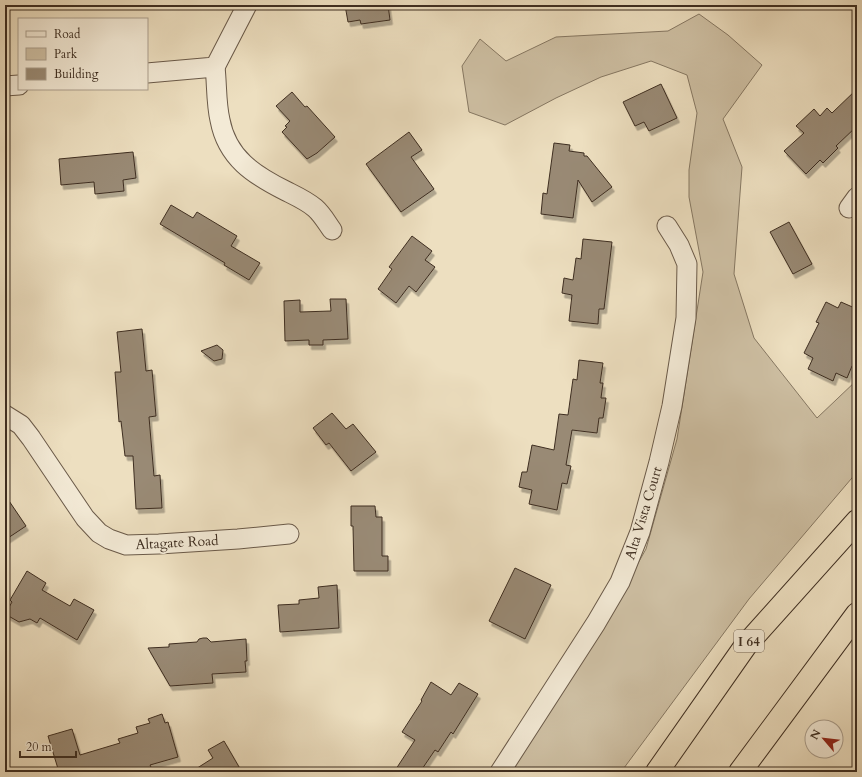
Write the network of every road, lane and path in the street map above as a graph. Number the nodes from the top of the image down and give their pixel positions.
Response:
1 (247, 5) edge
2 (215, 67) junction
3 (148, 73) edge
4 (18, 85) edge
5 (5, 86) edge
6 (667, 226) dead end
7 (332, 230) dead end
8 (5, 415) edge
9 (857, 521) edge
10 (289, 534) dead end
11 (857, 614) edge
12 (500, 772) edge
13 (657, 772) edge
14 (740, 772) edge

1 - 2 street
2 - 3 street
2 - 7 street
4 - 5 street
6 - 12 street, Alta Vista Court
8 - 10 street, Altagate Road
9 - 13 highway, I 64
11 - 14 highway

